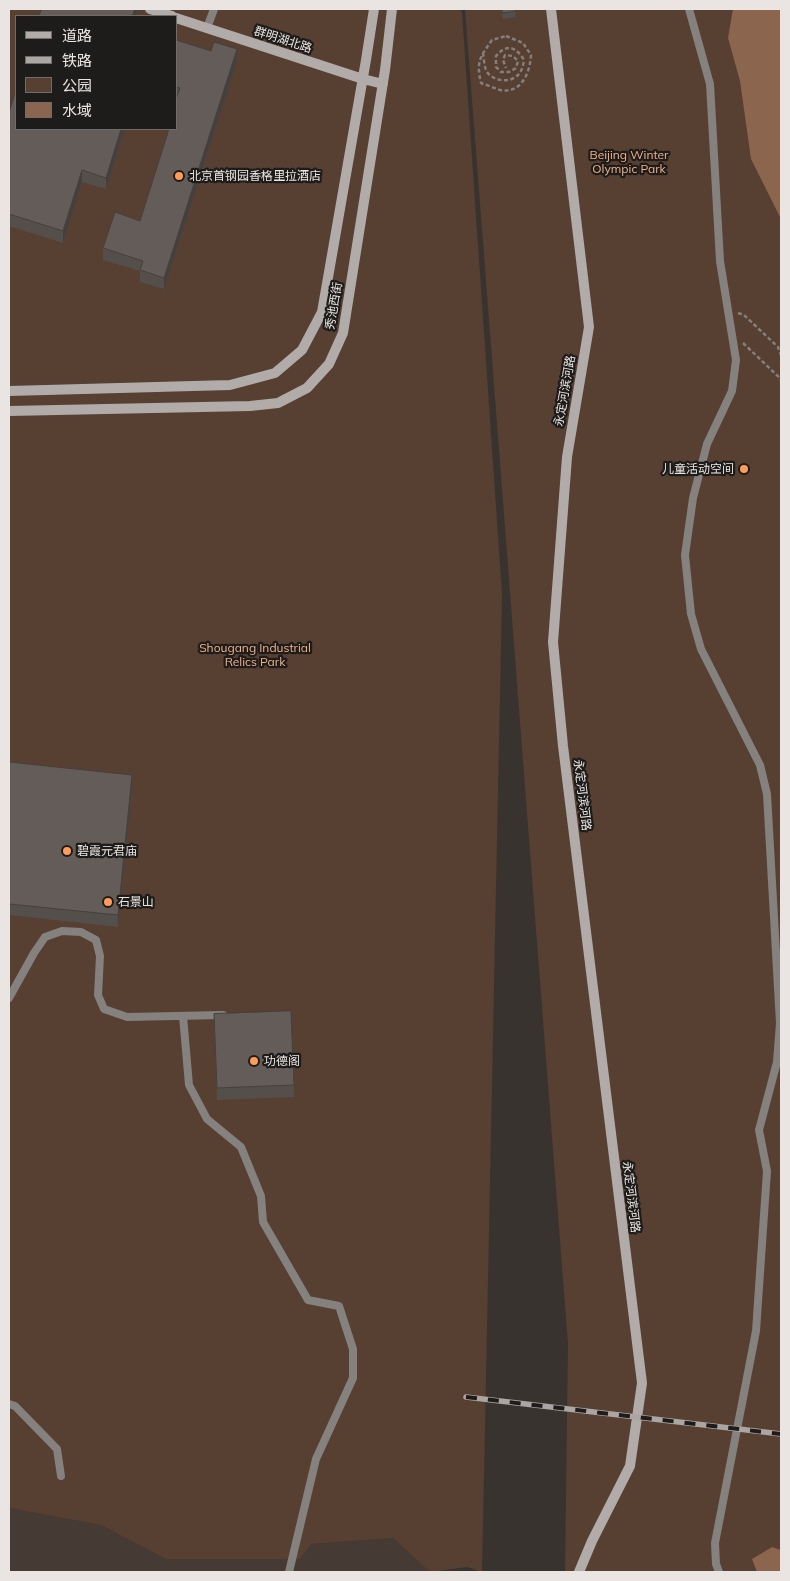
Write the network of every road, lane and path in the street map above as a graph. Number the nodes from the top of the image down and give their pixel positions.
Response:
1 (150, 9) edge
2 (214, 9) edge
3 (374, 9) edge
4 (392, 9) edge
5 (551, 9) edge
6 (688, 9) edge
7 (169, 15) edge
8 (178, 19) edge
9 (207, 28) junction
10 (483, 53) junction
11 (506, 68) dead end
12 (363, 79) junction
13 (382, 84) junction
14 (728, 310) junction
15 (731, 332) junction
16 (781, 355) edge
17 (781, 386) edge
18 (9, 391) edge
19 (9, 410) edge
20 (9, 998) edge
21 (233, 1014) edge
22 (183, 1016) junction
23 (9, 1404) edge
24 (61, 1476) dead end
25 (290, 1572) edge
26 (579, 1572) edge
27 (720, 1572) edge

1 - 7 street
2 - 9 lane
3 - 12 street, 秀池西街
4 - 13 street, 秀池西街
5 - 26 street, 永定河滨河路
6 - 14 lane
8 - 9 street, 群明湖北路
9 - 12 street, 群明湖北路
10 - 10 path
10 - 11 path
12 - 13 street, 群明湖北路
12 - 18 street, 秀池西街
13 - 19 street, 秀池西街
14 - 15 lane
14 - 16 path
15 - 17 path
15 - 27 lane
20 - 22 lane
21 - 22 lane
22 - 25 lane
23 - 24 lane

